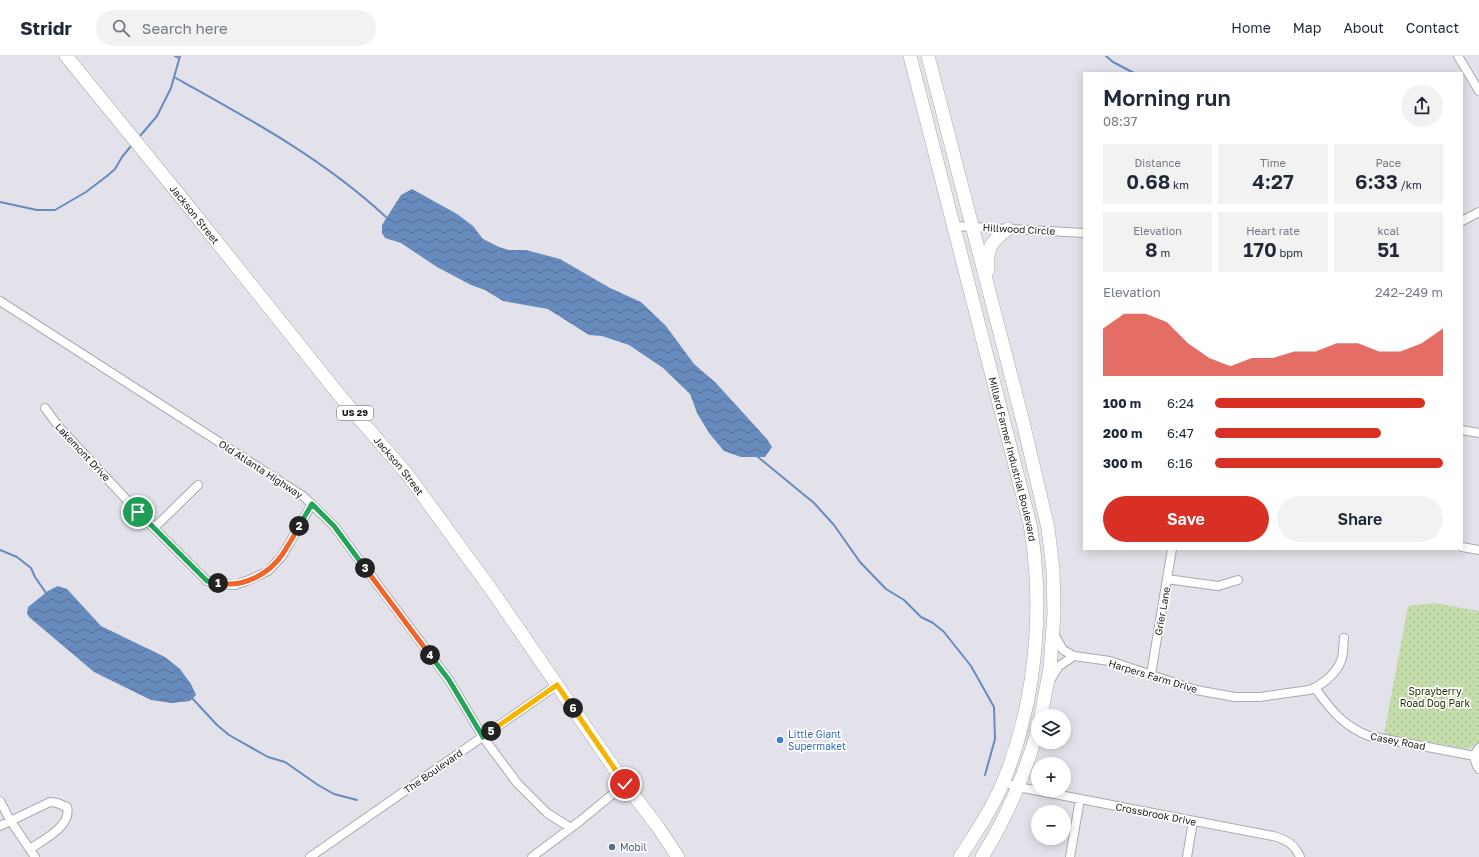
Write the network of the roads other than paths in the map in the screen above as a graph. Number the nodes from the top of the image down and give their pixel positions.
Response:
1 (66, 56) edge
2 (910, 56) edge
3 (928, 56) edge
4 (1458, 56) edge
5 (1479, 91) edge
6 (1479, 212) edge
7 (1463, 220) edge
8 (954, 226) junction
9 (971, 227) junction
10 (1008, 229) junction
11 (1083, 233) edge
12 (990, 298) junction
13 (0, 302) edge
14 (44, 408) dead end
15 (1463, 430) edge
16 (1479, 433) edge
17 (198, 484) dead end
18 (312, 504) junction
19 (154, 528) junction
20 (1463, 547) edge
21 (1172, 550) edge
22 (1479, 550) edge
23 (1167, 579) junction
24 (1238, 580) dead end
25 (1054, 634) junction
26 (1344, 638) dead end
27 (1074, 656) junction
28 (1151, 674) junction
29 (557, 685) junction
30 (1047, 685) junction
31 (1316, 688) junction
32 (1042, 709) edge
33 (483, 737) junction
34 (1479, 748) edge
35 (1031, 749) edge
36 (1475, 756) junction
37 (1479, 769) edge
38 (1003, 782) junction
39 (625, 784) junction
40 (1018, 787) junction
41 (1080, 799) junction
42 (0, 801) edge
43 (10, 820) junction
44 (1193, 821) junction
45 (0, 826) edge
46 (571, 828) junction
47 (30, 849) junction
48 (35, 857) edge
49 (310, 857) edge
50 (532, 857) edge
51 (678, 857) edge
52 (960, 857) edge
53 (982, 857) edge
54 (1070, 857) edge
55 (1187, 857) edge
56 (1300, 857) edge

1 - 29 main road, Jackson Street / US 29
2 - 8 main road, Millard Farmer Industrial Boulevard
3 - 9 main road, Millard Farmer Industrial Boulevard
4 - 5 street
6 - 7 street
8 - 9 street, Hillwood Circle
8 - 38 main road, Millard Farmer Industrial Boulevard
9 - 10 street, Hillwood Circle
9 - 12 main road, Millard Farmer Industrial Boulevard
10 - 11 street, Hillwood Circle
10 - 12 main road
12 - 25 main road, Millard Farmer Industrial Boulevard
13 - 18 street, Old Atlanta Highway
14 - 19 street, Lakemont Drive
15 - 16 street
17 - 19 street
18 - 19 street, Lakemont Drive
18 - 33 street, Old Atlanta Highway
20 - 22 street
21 - 23 street, Grier Lane
23 - 24 street
23 - 28 street, Grier Lane
25 - 27 street
25 - 30 main road, Millard Farmer Industrial Boulevard
26 - 31 street, Harpers Farm Drive
27 - 28 street, Harpers Farm Drive
27 - 30 street
28 - 31 street, Harpers Farm Drive
29 - 33 street, The Boulevard
29 - 39 main road, Jackson Street / US 29
30 - 32 main road, Millard Farmer Industrial Boulevard
31 - 36 street, Casey Road
33 - 46 street, Old Atlanta Highway
33 - 49 street, The Boulevard
34 - 36 street
35 - 40 main road
36 - 37 street
38 - 40 street, Crossbrook Drive
38 - 52 main road, Millard Farmer Industrial Boulevard
39 - 46 street
39 - 51 main road, Jackson Street / US 29
40 - 41 street, Crossbrook Drive
40 - 53 main road
41 - 44 street, Crossbrook Drive
41 - 54 street
42 - 43 street
43 - 45 street
43 - 47 street
43 - 47 street
44 - 55 street
44 - 56 street, Crossbrook Drive
46 - 50 street
47 - 48 street

